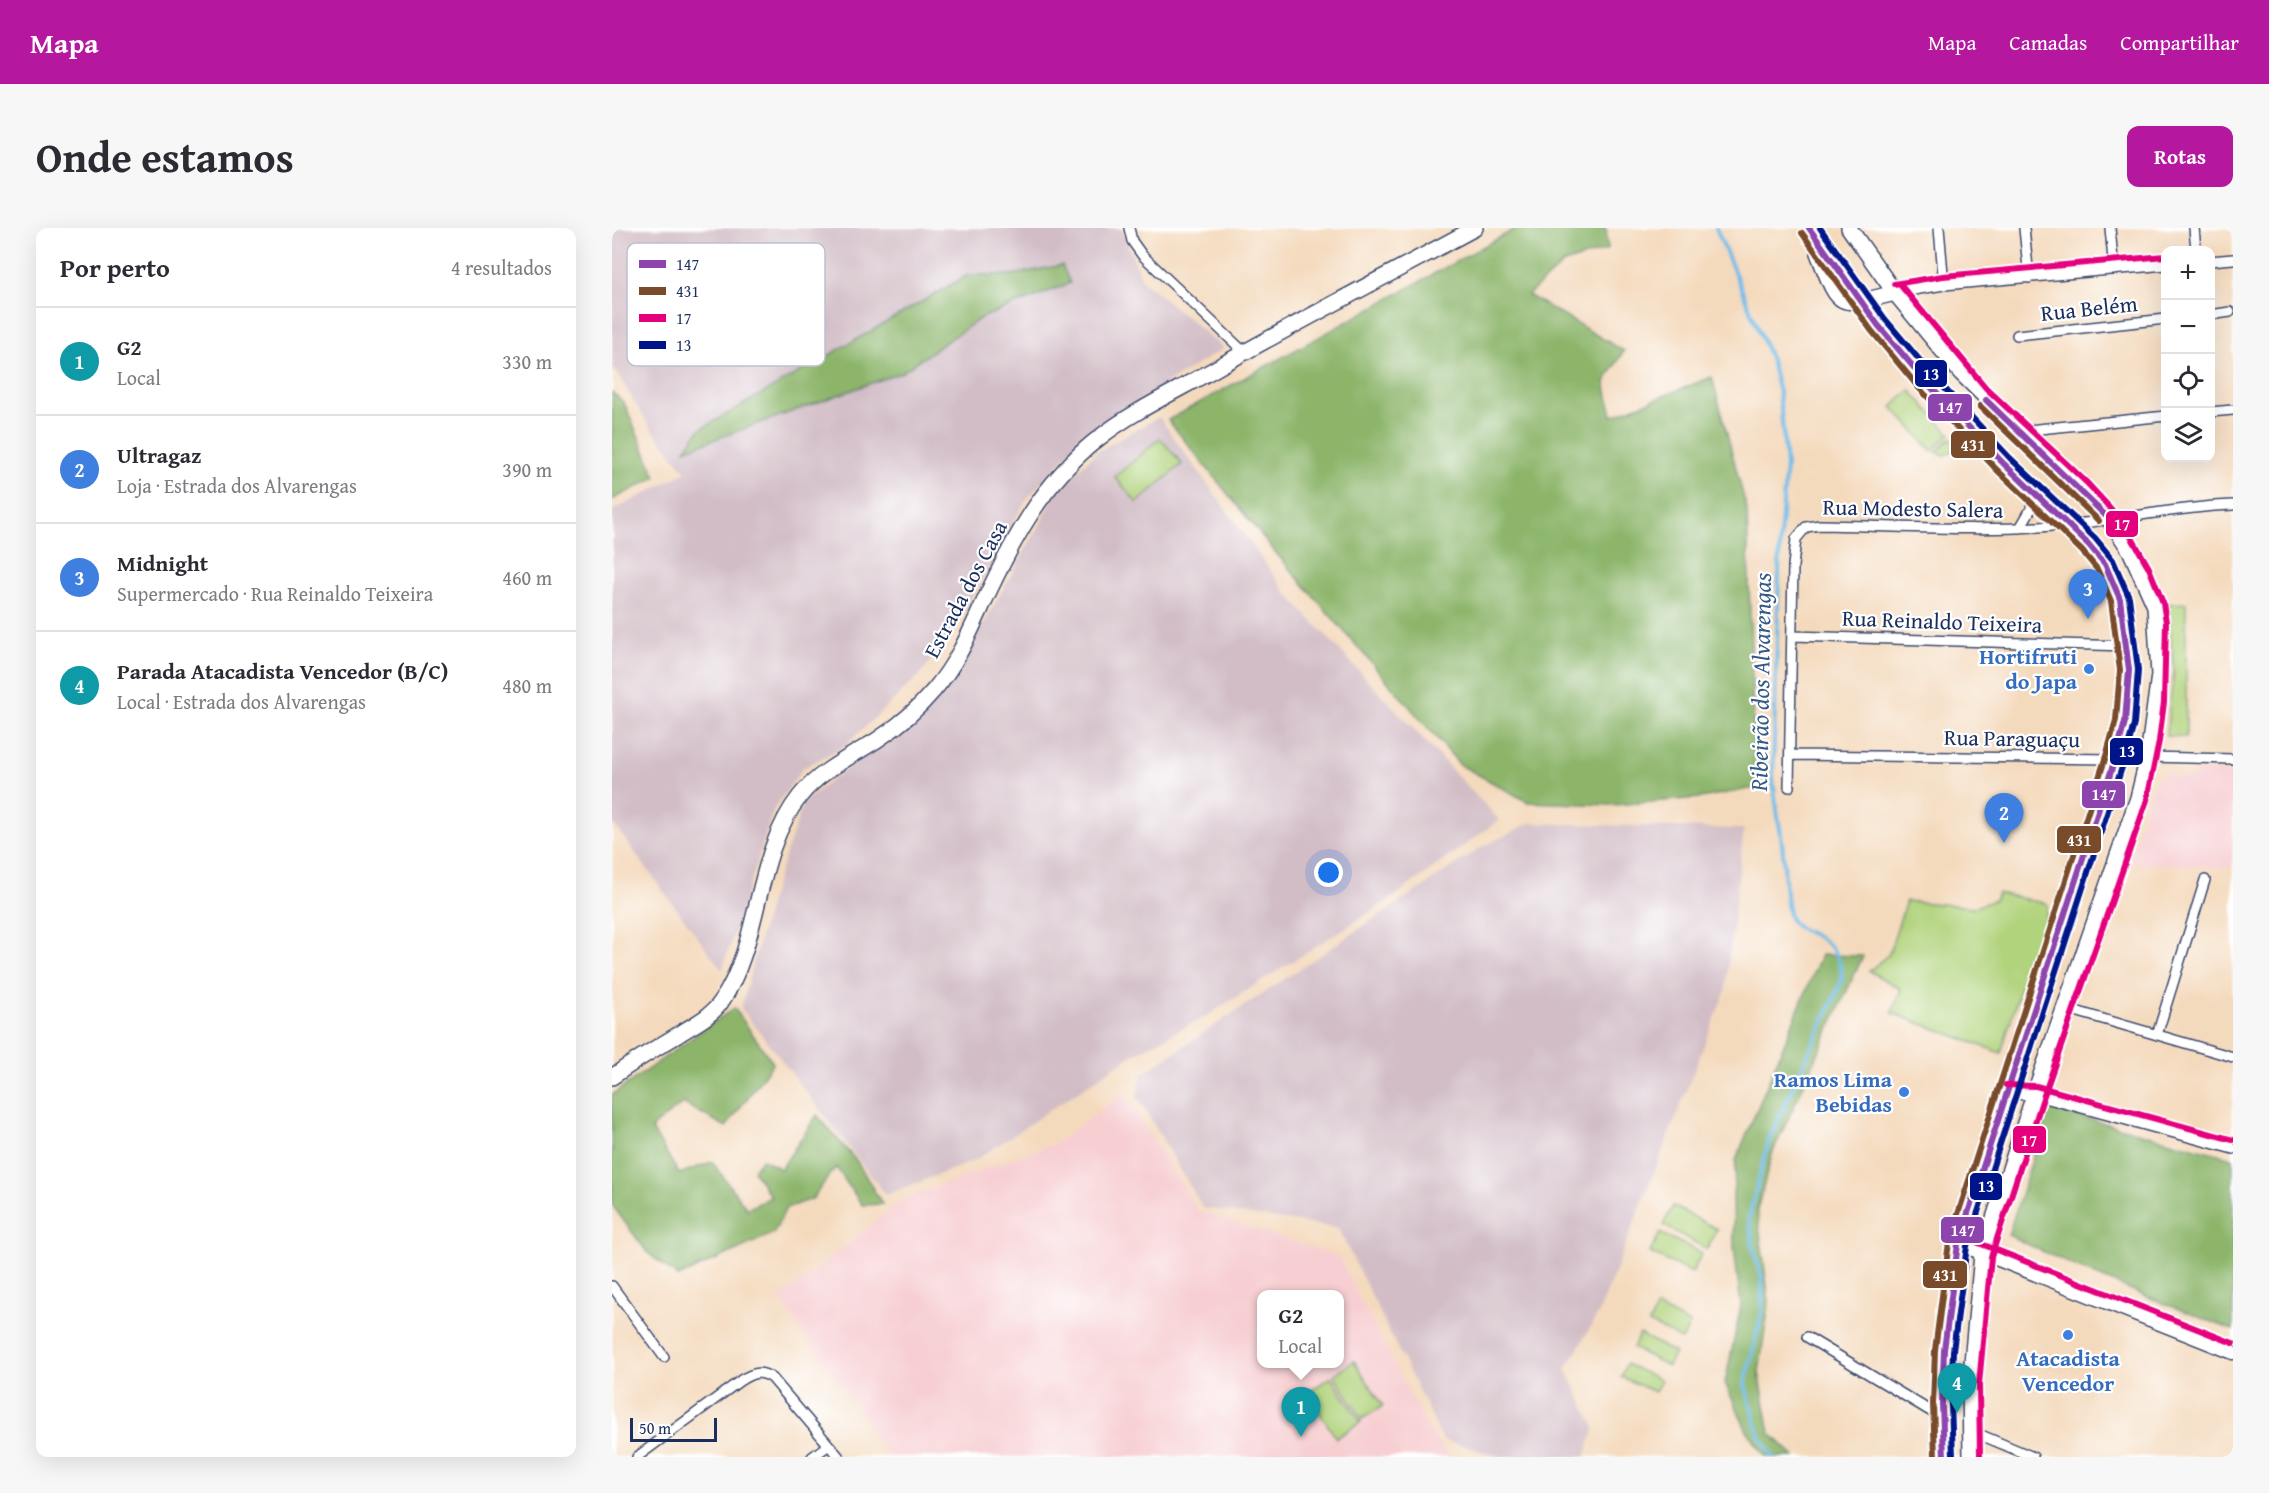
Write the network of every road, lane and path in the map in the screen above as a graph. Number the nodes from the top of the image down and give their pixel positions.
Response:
1 (1129, 228) edge
2 (1475, 228) edge
3 (1808, 228) edge
4 (1849, 228) edge
5 (1939, 228) edge
6 (2024, 228) edge
7 (2110, 228) edge
8 (2194, 228) edge
9 (2196, 246) edge
10 (2233, 259) edge
11 (2215, 261) edge
12 (2161, 265) edge
13 (2114, 270) junction
14 (2029, 278) junction
15 (1944, 285) junction
16 (1895, 293) junction
17 (1862, 301) junction
18 (2230, 312) dead end
19 (2215, 314) edge
20 (2161, 320) edge
21 (2017, 335) dead end
22 (1244, 352) junction
23 (2233, 410) edge
24 (2215, 412) edge
25 (2161, 417) edge
26 (2019, 431) junction
27 (2032, 490) junction
28 (2233, 506) edge
29 (2110, 520) junction
30 (2069, 525) junction
31 (2020, 528) junction
32 (1793, 636) junction
33 (2127, 646) junction
34 (1790, 755) junction
35 (2148, 757) junction
36 (2115, 759) junction
37 (2233, 759) edge
38 (1789, 787) dead end
39 (2205, 880) dead end
40 (2065, 1008) junction
41 (2157, 1035) junction
42 (2233, 1057) edge
43 (612, 1077) edge
44 (2006, 1094) junction
45 (2034, 1095) junction
46 (2233, 1149) edge
47 (1958, 1244) junction
48 (1982, 1255) junction
49 (612, 1286) edge
50 (1808, 1337) dead end
51 (2233, 1353) edge
52 (664, 1357) dead end
53 (1942, 1418) junction
54 (1969, 1430) junction
55 (828, 1445) junction
56 (637, 1457) edge
57 (812, 1457) edge
58 (839, 1457) edge
59 (1944, 1457) edge
60 (1971, 1457) edge
61 (2033, 1457) edge

1 - 22 street
2 - 22 main road, Estrada dos Casa
3 - 17 main road
4 - 16 main road
5 - 15 street
6 - 14 street
7 - 13 street
8 - 9 street
10 - 11 street
12 - 13 street
13 - 14 street
14 - 15 street
15 - 16 street
16 - 17 main road
16 - 26 main road
17 - 27 main road
18 - 19 street
20 - 21 street, Rua Belém
22 - 43 main road, Estrada dos Casa
23 - 24 street
25 - 26 street
26 - 29 main road
27 - 30 main road
27 - 31 street, Rua Modesto Salera
28 - 29 street, Rua Modesto Salera
29 - 30 street, Rua Modesto Salera
29 - 35 main road
30 - 31 street, Rua Modesto Salera
30 - 33 main road
31 - 32 street, Rua Modesto Salera
32 - 33 street, Rua Reinaldo Teixeira
32 - 34 street
33 - 36 main road
34 - 36 street, Rua Paraguaçu
34 - 38 street
35 - 36 street, Rua Paraguaçu
35 - 37 street, Rua Paraguaçu
35 - 40 main road
36 - 44 main road
39 - 41 street
40 - 41 street
40 - 45 main road
41 - 42 street
44 - 45 street
44 - 47 main road
45 - 46 street
45 - 48 main road
47 - 48 street
47 - 53 main road
48 - 51 street
48 - 54 main road
49 - 52 street
50 - 53 street
53 - 59 main road
54 - 60 main road
54 - 61 street
55 - 56 street
55 - 57 street
55 - 58 street

